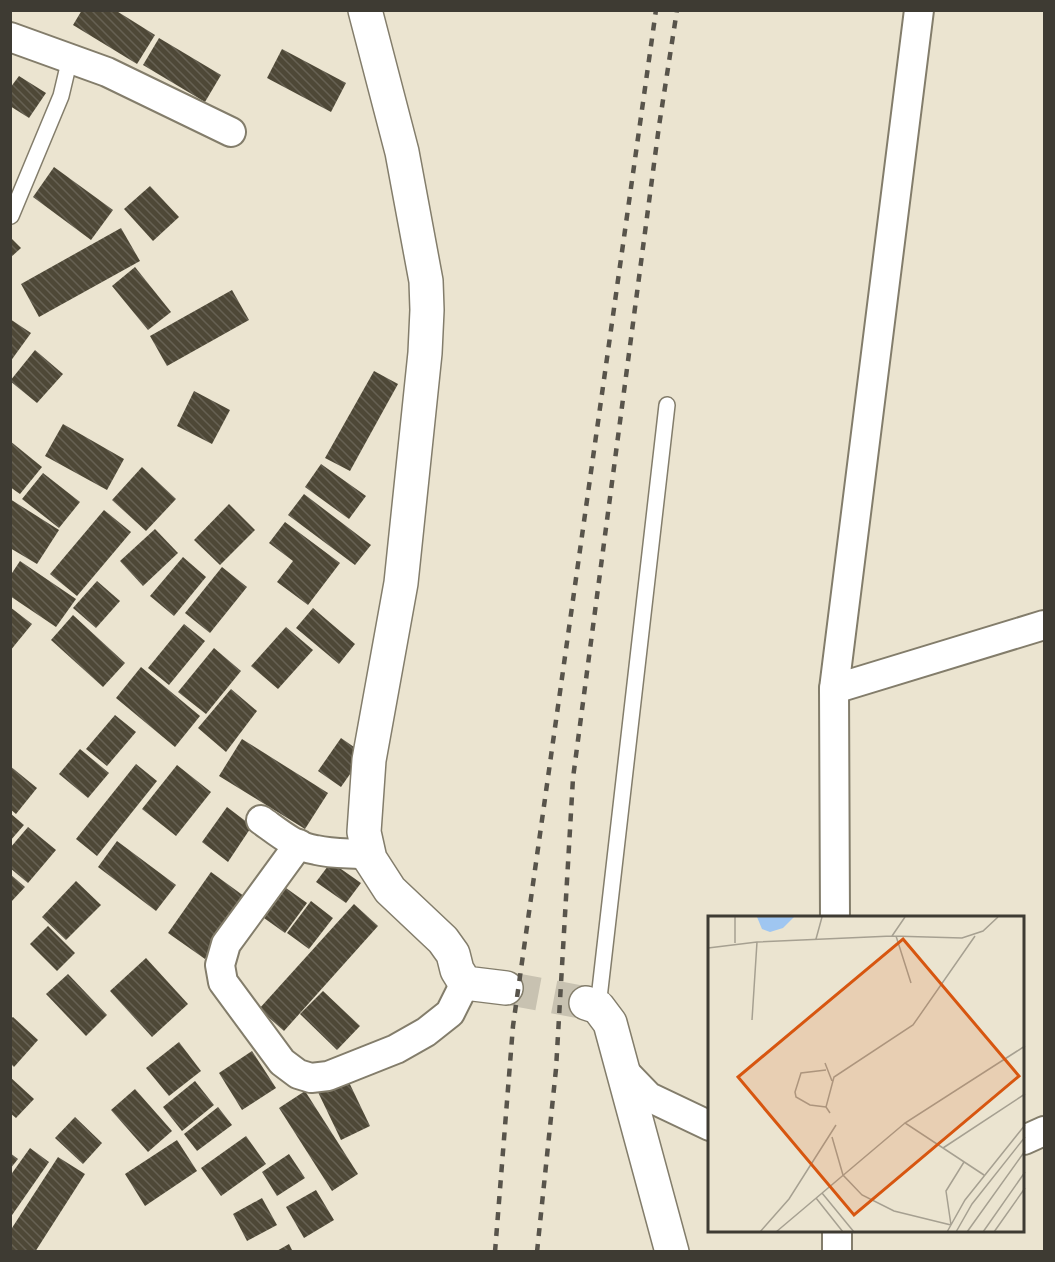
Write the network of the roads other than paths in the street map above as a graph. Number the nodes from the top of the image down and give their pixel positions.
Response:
1 (366, 10) edge
2 (919, 10) edge
3 (10, 38) edge
4 (70, 58) junction
5 (231, 132) dead end
6 (11, 216) edge
7 (667, 405) dead end
8 (1044, 625) edge
9 (834, 689) junction
10 (261, 820) dead end
11 (299, 844) junction
12 (369, 855) junction
13 (835, 916) edge
14 (465, 983) junction
15 (506, 988) tunnel mouth
16 (592, 1005) joint
17 (622, 1068) junction
18 (708, 1125) edge
19 (1044, 1131) edge
20 (1025, 1139) edge
21 (837, 1232) edge
22 (672, 1251) edge
23 (837, 1251) edge

1 - 12 street
2 - 9 street
3 - 4 street
4 - 5 street
4 - 6 lane
7 - 16 lane
8 - 9 street
9 - 13 street
10 - 11 street
11 - 12 street
11 - 14 street
12 - 14 street
14 - 15 street
16 - 17 street
17 - 18 street
17 - 22 street
19 - 20 street
21 - 23 street

